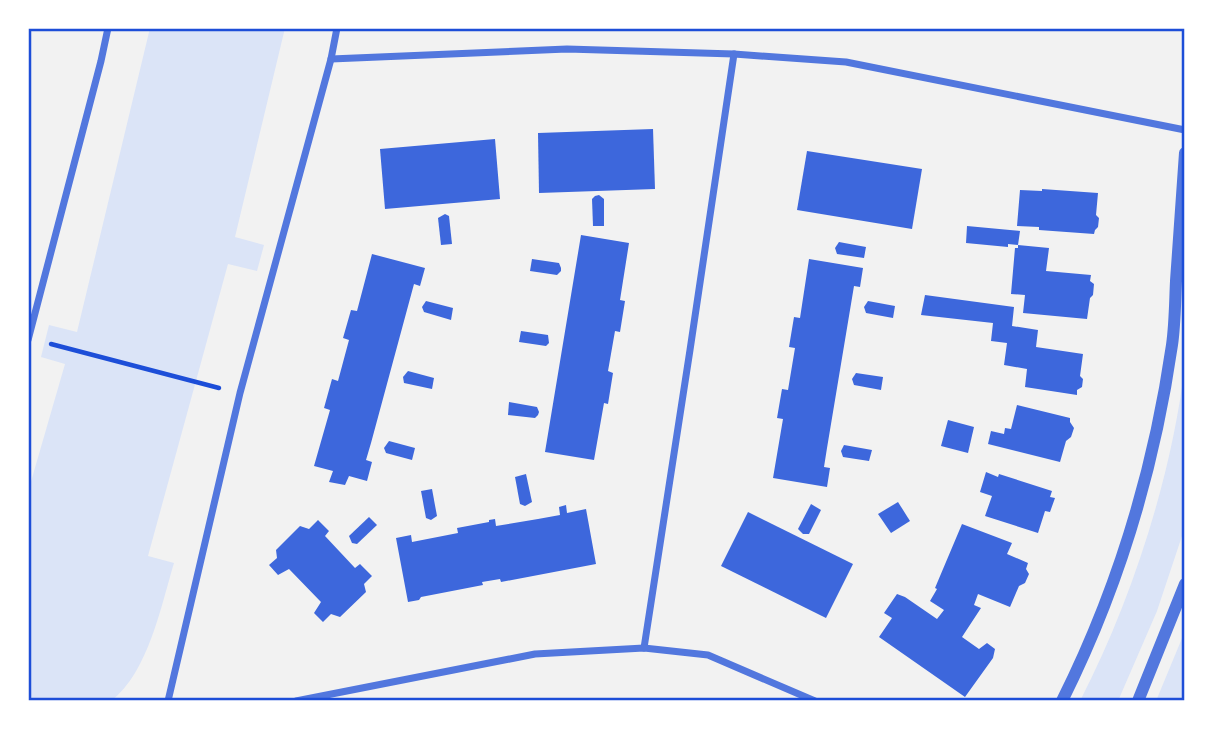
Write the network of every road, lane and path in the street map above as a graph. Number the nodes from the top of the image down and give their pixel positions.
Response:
1 (108, 28) edge
2 (337, 28) edge
3 (734, 54) junction
4 (331, 59) junction
5 (1185, 130) edge
6 (1185, 153) edge
7 (28, 339) edge
8 (240, 393) junction
9 (1185, 584) edge
10 (644, 648) junction
11 (169, 701) edge
12 (296, 701) edge
13 (816, 701) edge
14 (1062, 701) edge
15 (1138, 701) edge

1 - 7 street
2 - 4 street
3 - 4 street
3 - 5 street
3 - 10 street
4 - 8 street
6 - 14 street
7 - 8 path
8 - 11 street
9 - 15 street
10 - 12 street
10 - 13 street

